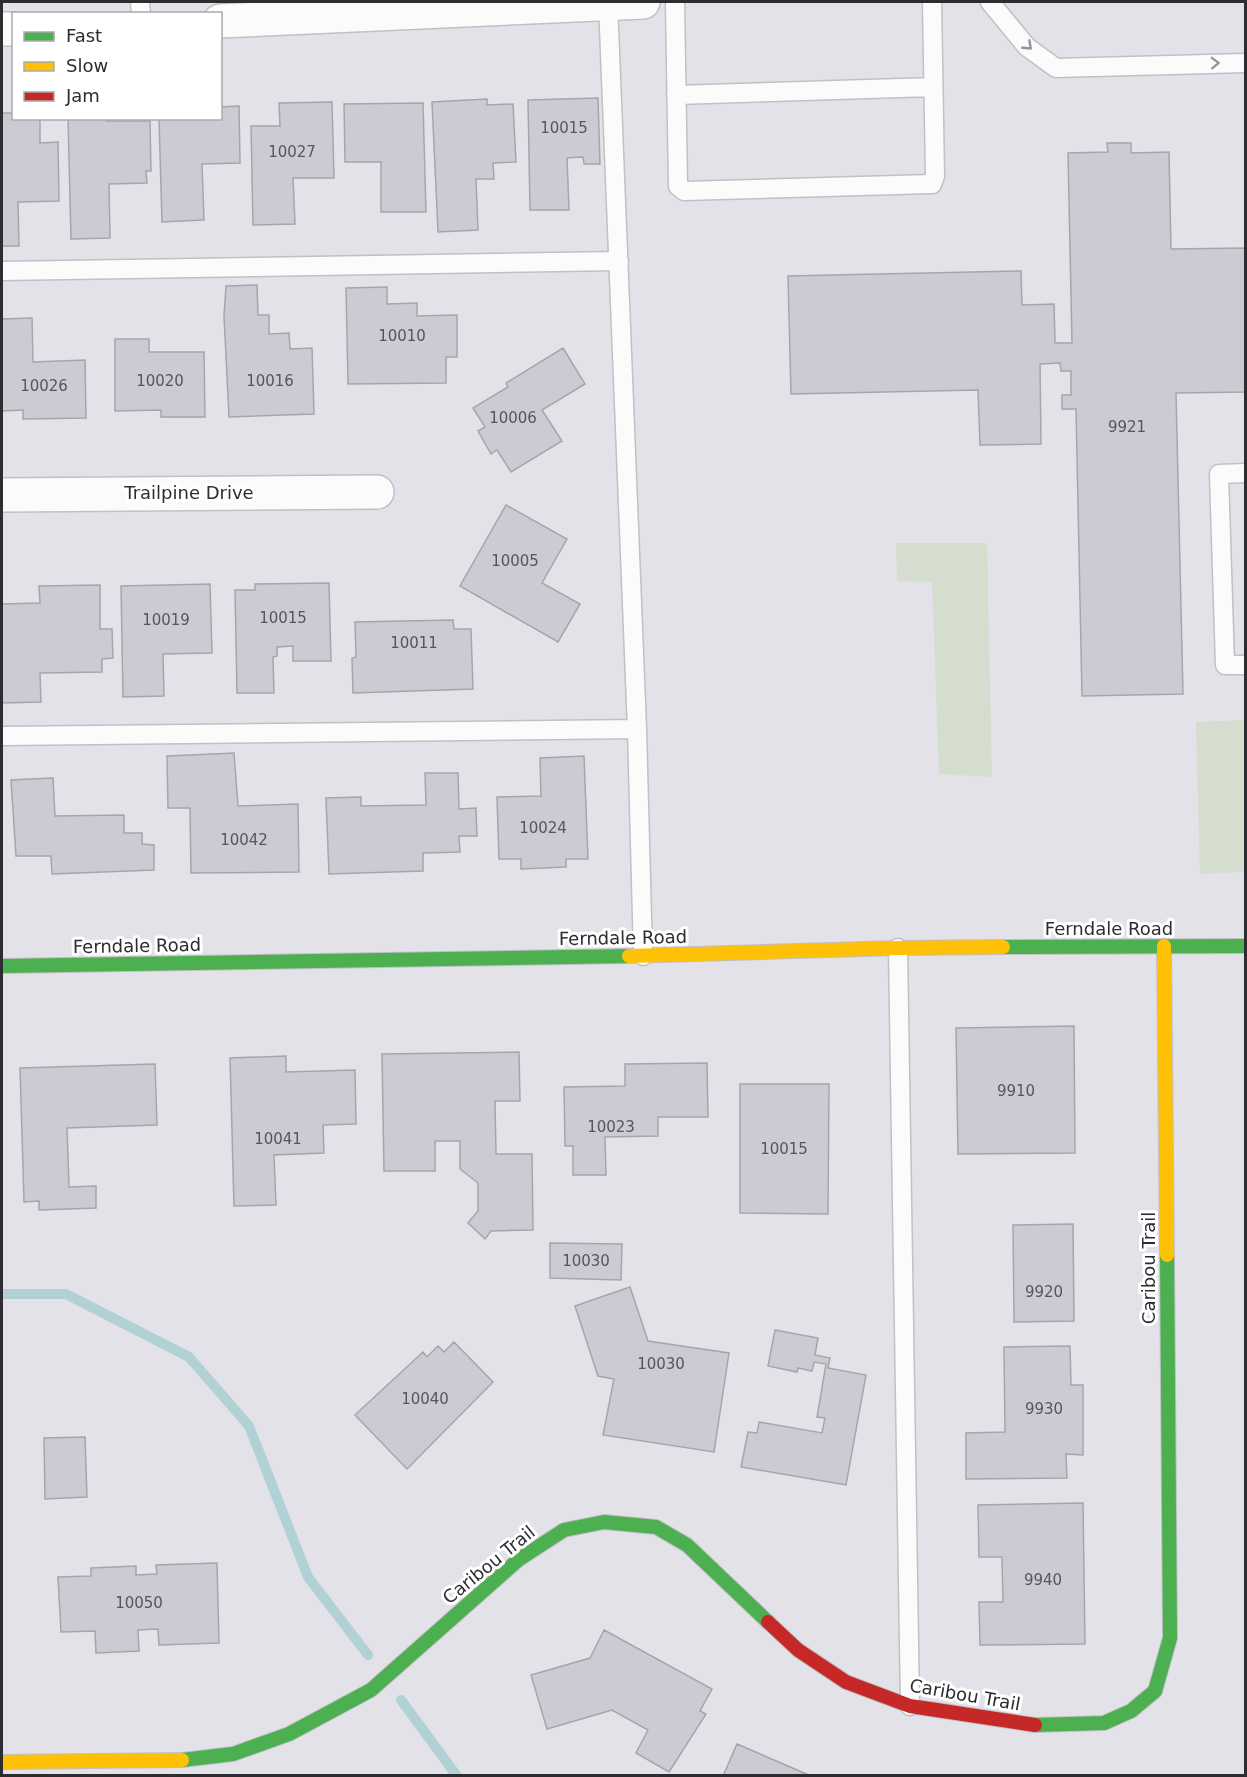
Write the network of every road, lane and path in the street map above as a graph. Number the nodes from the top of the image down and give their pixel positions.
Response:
1 (608, 2) edge
2 (643, 2) edge
3 (675, 2) edge
4 (932, 2) edge
5 (990, 2) edge
6 (380, 8) edge
7 (222, 21) edge
8 (1245, 63) edge
9 (933, 87) junction
10 (676, 95) junction
11 (619, 261) junction
12 (2, 271) edge
13 (1245, 472) edge
14 (377, 492) dead end
15 (2, 495) edge
16 (1245, 665) edge
17 (637, 729) junction
18 (2, 736) edge
19 (1164, 946) junction
20 (1245, 946) edge
21 (898, 948) junction
22 (643, 956) junction
23 (2, 966) edge
24 (910, 1706) junction
25 (2, 1762) edge

1 - 2 street
1 - 6 street
1 - 11 lane
3 - 10 lane
4 - 9 lane
5 -> 8 lane
6 - 7 street
9 - 10 lane
9 - 10 lane
11 - 12 lane
11 - 17 lane
13 - 16 lane
14 - 15 street, Trailpine Drive
17 - 18 lane
17 - 22 lane
19 - 20 street, Ferndale Road
19 - 21 street, Ferndale Road
19 - 24 street, Caribou Trail
21 - 22 street, Ferndale Road
21 - 24 lane
22 - 23 street, Ferndale Road
24 - 25 street, Caribou Trail

